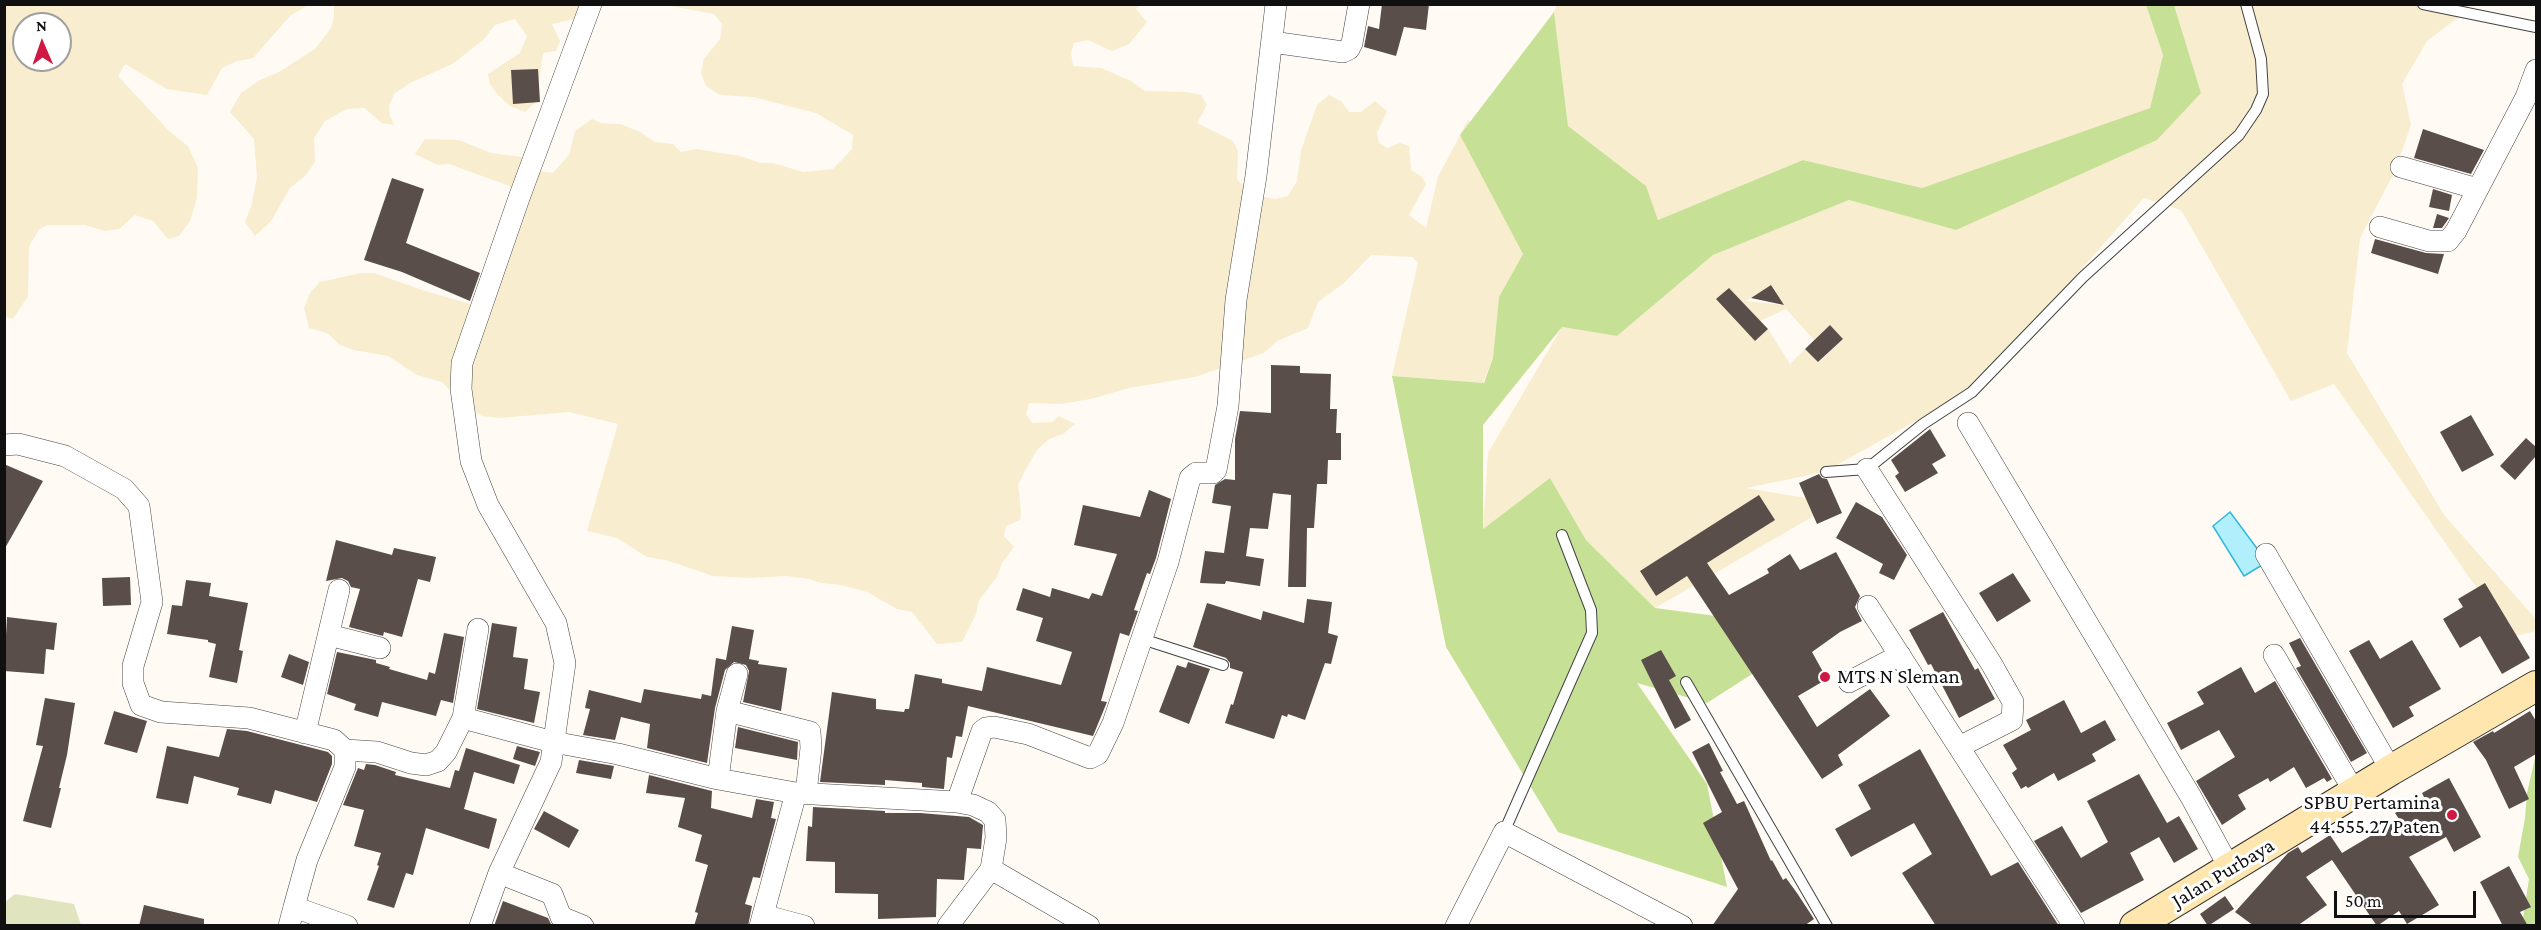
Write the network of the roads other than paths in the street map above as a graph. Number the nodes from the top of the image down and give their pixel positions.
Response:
1 (591, 4) edge
2 (1276, 4) edge
3 (1359, 4) edge
4 (2246, 4) edge
5 (2423, 4) edge
6 (2536, 27) edge
7 (1272, 42) junction
8 (2536, 70) edge
9 (2531, 100) edge
10 (2401, 167) dead end
11 (2478, 189) junction
12 (2380, 227) dead end
13 (1968, 423) dead end
14 (4, 445) edge
15 (1867, 469) junction
16 (1826, 472) dead end
17 (1562, 535) dead end
18 (2266, 554) dead end
19 (339, 590) dead end
20 (1868, 606) dead end
21 (478, 629) dead end
22 (328, 635) junction
23 (1142, 639) junction
24 (380, 648) dead end
25 (1900, 654) junction
26 (2274, 655) dead end
27 (1223, 665) dead end
28 (737, 674) dead end
29 (1686, 682) dead end
30 (1849, 682) dead end
31 (2534, 692) edge
32 (727, 711) junction
33 (463, 718) junction
34 (305, 733) junction
35 (553, 742) junction
36 (1959, 747) junction
37 (345, 750) junction
38 (2391, 770) junction
39 (718, 779) junction
40 (2355, 792) junction
41 (801, 793) junction
42 (957, 802) junction
43 (1504, 832) junction
44 (991, 869) junction
45 (2230, 869) junction
46 (500, 873) junction
47 (292, 916) edge
48 (762, 920) edge
49 (948, 925) edge
50 (1680, 925) edge
51 (347, 926) edge
52 (480, 926) edge
53 (583, 926) edge
54 (804, 926) edge
55 (942, 926) edge
56 (1089, 926) edge
57 (1456, 926) edge
58 (1827, 926) edge
59 (2074, 926) edge
60 (2135, 926) edge

1 - 35 street
2 - 7 street
3 - 7 street
4 - 15 lane
5 - 6 lane
7 - 23 street
8 - 9 street
9 - 11 street
10 - 11 street
11 - 12 street
13 - 45 street
14 - 34 street
15 - 16 lane
15 - 36 street
17 - 43 lane
18 - 38 street
19 - 22 street
20 - 25 street
21 - 33 street
22 - 24 street
22 - 34 street
23 - 27 lane
23 - 42 street
25 - 30 street
25 - 36 street
26 - 40 street
28 - 32 street
29 - 58 lane
31 - 38 main road, Jalan Purbaya
32 - 39 street
32 - 41 street
33 - 35 street
33 - 37 street
34 - 37 street
35 - 39 street
35 - 46 street
36 - 59 street
37 - 47 street
38 - 40 main road, Jalan Purbaya
39 - 41 street
40 - 45 main road, Jalan Purbaya
41 - 42 street
41 - 48 street
42 - 44 street
43 - 50 street
43 - 57 street
44 - 49 street
44 - 56 street
45 - 60 main road, Jalan Purbaya
46 - 52 street
46 - 53 street
47 - 51 street
48 - 54 street
49 - 55 street

